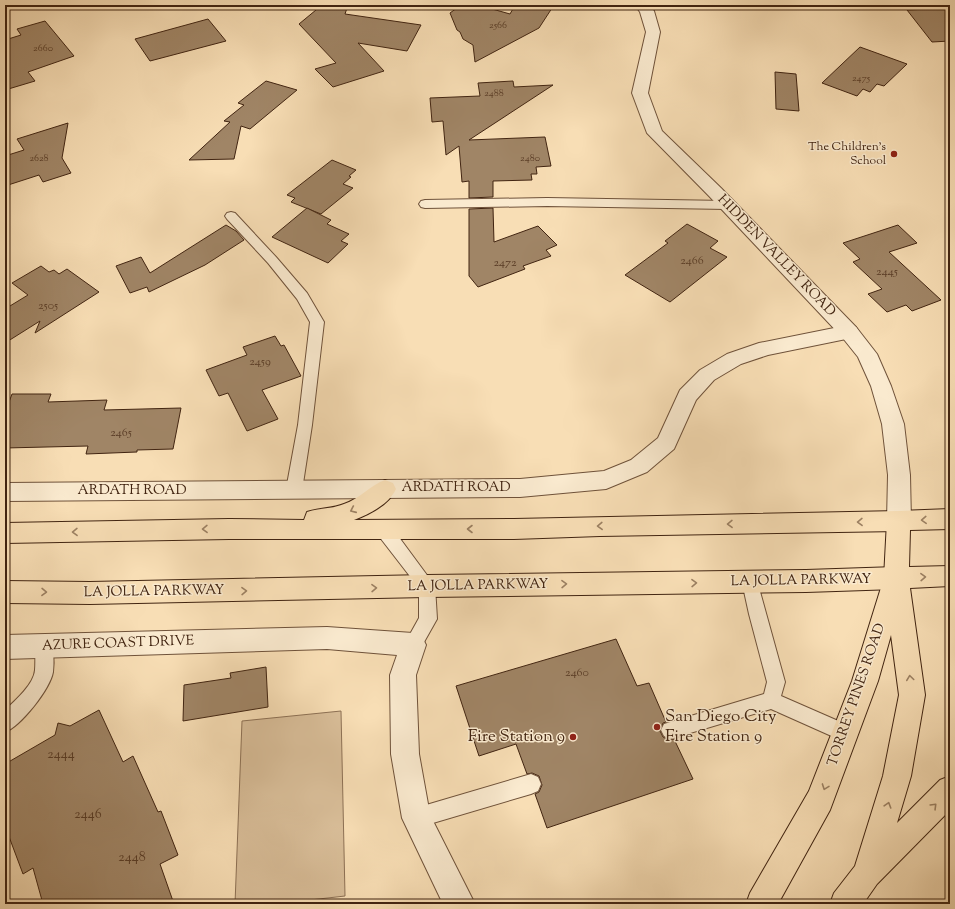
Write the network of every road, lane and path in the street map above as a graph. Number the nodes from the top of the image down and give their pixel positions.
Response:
1 (642, 5) edge
2 (425, 204) dead end
3 (727, 205) junction
4 (231, 216) dead end
5 (849, 332) junction
6 (385, 489) junction
7 (294, 490) junction
8 (5, 492) edge
9 (950, 518) edge
10 (899, 521) junction
11 (229, 529) junction
12 (384, 530) junction
13 (5, 533) edge
14 (950, 576) edge
15 (896, 578) junction
16 (750, 582) junction
17 (427, 586) junction
18 (5, 592) edge
19 (413, 645) junction
20 (5, 647) edge
21 (44, 647) junction
22 (770, 700) junction
23 (5, 724) edge
24 (670, 730) dead end
25 (845, 734) junction
26 (531, 784) dead end
27 (950, 790) edge
28 (416, 818) junction
29 (867, 874) junction
30 (460, 904) edge
31 (761, 904) edge
32 (845, 904) edge

1 - 3 street, HIDDEN VALLEY ROAD
2 - 3 lane
3 - 5 street, HIDDEN VALLEY ROAD
4 - 7 lane
5 - 6 street, ARDATH ROAD
5 - 10 street, HIDDEN VALLEY ROAD
6 - 7 street, ARDATH ROAD
6 -> 11 main road
7 - 8 street, ARDATH ROAD
9 -> 10 main road
10 -> 12 main road
10 - 15 main road, TORREY PINES ROAD
11 - 12 main road
11 -> 13 main road
12 - 17 lane
15 -> 14 main road, LA JOLLA PARKWAY
15 - 16 main road, LA JOLLA PARKWAY
15 - 25 main road, TORREY PINES ROAD
29 -> 15 main road
17 -> 16 main road, LA JOLLA PARKWAY
16 - 22 lane
18 -> 17 main road, LA JOLLA PARKWAY
17 - 19 lane
19 - 21 street, AZURE COAST DRIVE
19 - 28 street
20 - 21 street, AZURE COAST DRIVE
21 - 23 lane
22 - 24 lane
22 - 25 lane
25 -> 31 main road, TORREY PINES ROAD
26 - 28 lane
29 -> 27 main road
28 - 30 street
29 - 32 main road

